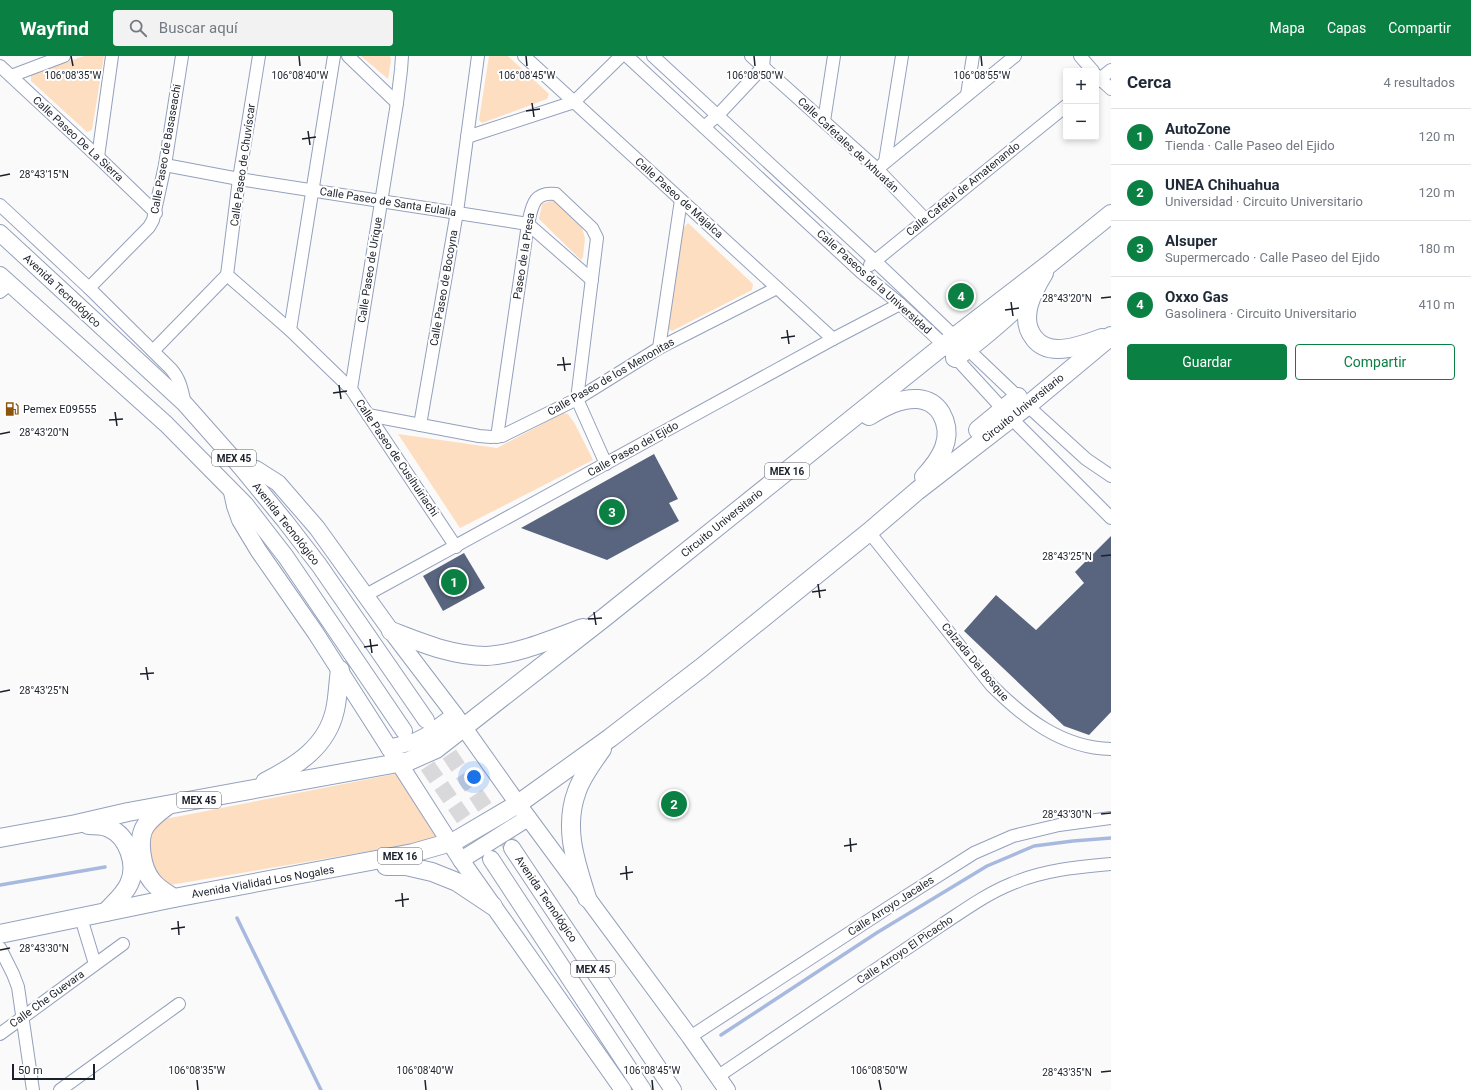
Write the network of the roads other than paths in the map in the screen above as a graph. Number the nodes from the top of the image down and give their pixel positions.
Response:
1 (64, 56) edge
2 (112, 56) edge
3 (182, 56) edge
4 (260, 56) edge
5 (334, 56) edge
6 (348, 56) edge
7 (402, 56) edge
8 (478, 56) edge
9 (524, 56) edge
10 (621, 56) edge
11 (627, 56) edge
12 (653, 56) edge
13 (751, 56) edge
14 (834, 56) edge
15 (902, 56) edge
16 (973, 56) edge
17 (1015, 56) edge
18 (1080, 56) edge
19 (763, 61) edge
20 (0, 66) edge
21 (1089, 68) edge
22 (1111, 70) edge
23 (11, 76) junction
24 (1099, 76) edge
25 (1099, 79) edge
26 (1111, 89) edge
27 (967, 95) junction
28 (574, 102) junction
29 (396, 104) junction
30 (1063, 108) edge
31 (718, 115) junction
32 (824, 121) junction
33 (704, 127) junction
34 (467, 137) junction
35 (98, 157) junction
36 (165, 165) junction
37 (881, 166) junction
38 (239, 179) junction
39 (312, 190) junction
40 (681, 200) junction
41 (382, 201) junction
42 (0, 205) edge
43 (457, 212) junction
44 (156, 213) junction
45 (1111, 214) edge
46 (925, 220) junction
47 (528, 224) junction
48 (0, 233) edge
49 (875, 261) junction
50 (1048, 265) junction
51 (861, 272) junction
52 (227, 274) junction
53 (592, 280) junction
54 (3, 284) edge
55 (89, 288) junction
56 (777, 288) junction
57 (1032, 292) junction
58 (900, 304) junction
59 (290, 330) junction
60 (1111, 336) edge
61 (833, 340) junction
62 (956, 347) junction
63 (659, 348) junction
64 (153, 351) junction
65 (351, 389) junction
66 (577, 399) junction
67 (1022, 401) junction
68 (185, 404) junction
69 (1006, 414) junction
70 (368, 415) junction
71 (420, 425) junction
72 (497, 437) junction
73 (822, 443) junction
74 (606, 464) junction
75 (239, 465) junction
76 (933, 468) junction
77 (1111, 476) edge
78 (917, 491) junction
79 (232, 492) junction
80 (1111, 518) edge
81 (868, 532) junction
82 (456, 547) junction
83 (366, 595) junction
84 (597, 623) junction
85 (391, 632) junction
86 (340, 670) junction
87 (426, 720) tunnel mouth
88 (460, 722) junction
89 (404, 731) tunnel mouth
90 (610, 738) junction
91 (1111, 749) edge
92 (394, 756) junction
93 (251, 790) junction
94 (167, 806) junction
95 (523, 811) junction
96 (1111, 818) edge
97 (76, 824) junction
98 (0, 838) edge
99 (450, 843) junction
100 (512, 848) tunnel mouth
101 (491, 859) tunnel mouth
102 (461, 860) junction
103 (1111, 864) edge
104 (349, 866) junction
105 (174, 898) junction
106 (587, 898) junction
107 (493, 906) junction
108 (106, 912) junction
109 (81, 918) junction
110 (5, 936) edge
111 (123, 944) dead end
112 (0, 948) edge
113 (95, 964) junction
114 (179, 1004) dead end
115 (21, 1017) junction
116 (0, 1034) edge
117 (690, 1037) junction
118 (722, 1084) edge
119 (33, 1090) edge
120 (60, 1090) edge
121 (623, 1090) edge
122 (643, 1090) edge
123 (674, 1090) edge

1 - 23 street
2 - 35 street
3 - 36 street, Calle Paseo de Basaseachi
4 - 38 street, Calle Paseo de Chuvíscar
5 - 39 street
6 - 29 street
7 - 29 street, Calle Paseo de Urique
8 - 34 street, Calle Paseo de Bocoyna
9 - 28 street, Calle Paseo de Majalca
10 - 28 street
11 - 33 street, Calle Paseos de la Universidad
12 - 31 street, Calle Paseos de la Universidad
13 - 19 street, Calle Cafetales de Ixhuatán
14 - 32 street
15 - 37 street
16 - 27 street
17 - 27 street
18 - 21 street
19 - 31 street
19 - 32 street, Calle Cafetales de Ixhuatán
20 - 23 street, Calle Paseo De La Sierra
22 - 24 street
23 - 35 street, Calle Paseo De La Sierra
25 - 26 street
27 - 37 street
28 - 34 street
28 - 40 street, Calle Paseo de Majalca
29 - 41 street, Calle Paseo de Urique
30 - 46 street, Calle Cafetal de Amatenando
31 - 33 street
31 - 49 street, Calle Paseos de la Universidad
32 - 37 street, Calle Cafetales de Ixhuatán
33 - 51 street, Calle Paseos de la Universidad
34 - 43 street, Calle Paseo de Bocoyna
35 - 44 street, Calle Paseo De La Sierra
36 - 38 street, Calle Paseo de Santa Eulalia
36 - 44 street, Calle Paseo de Basaseachi
37 - 46 street, Calle Cafetales de Ixhuatán
38 - 39 street, Calle Paseo de Santa Eulalia
38 - 52 street, Calle Paseo de Chuvíscar
39 - 41 street, Calle Paseo de Santa Eulalia
39 - 59 street
40 - 56 street, Calle Paseo de Majalca
40 - 63 street
41 - 43 street, Calle Paseo de Santa Eulalia
41 - 65 street, Calle Paseo de Urique
42 - 55 street
43 - 47 street, Calle Paseo de Santa Eulalia
43 - 71 street, Calle Paseo de Bocoyna
44 - 55 street, Calle Paseo de Basaseachi
45 - 50 highway, Circuito Universitario / MEX 16
46 - 49 street, Calle Cafetal de Amatenando
47 - 53 street
47 - 53 street, Paseo de la Presa
47 - 72 street, Paseo de la Presa
48 - 68 main road, Avenida Tecnológico / MEX 45
49 - 51 street, Calle Cafetal de Amatenando
49 - 62 street, Calle Paseos de la Universidad
50 - 57 highway
50 - 62 highway, Circuito Universitario / MEX 16
51 - 58 street, Calle Paseos de la Universidad
52 - 59 street, Calle Paseo de Cusihuiriachi
52 - 64 street
53 - 66 street, Paseo de la Presa
54 - 79 main road, Avenida Tecnológico / MEX 45
55 - 64 street
56 - 61 street, Calle Paseo de Majalca
56 - 63 street, Calle Paseo de los Menonitas
57 - 60 highway
57 - 62 highway
58 - 61 street, Calle Paseo del Ejido
58 - 62 street, Calle Paseos de la Universidad
59 - 65 street, Calle Paseo de Cusihuiriachi
60 - 67 highway, Circuito Universitario / MEX 16
61 - 74 street, Calle Paseo del Ejido
62 - 67 street, Calle Paseos de la Universidad
62 - 69 street, Calle Paseos de la Universidad
62 - 73 highway, Circuito Universitario / MEX 16
63 - 66 street, Calle Paseo de los Menonitas
64 - 68 street
65 - 70 street, Calle Paseo de Cusihuiriachi
66 - 72 street, Calle Paseo de los Menonitas
66 - 74 street
67 - 69 highway, Circuito Universitario / MEX 16
67 - 77 street, Calle Paseos de la Universidad
68 - 75 main road, Avenida Tecnológico / MEX 45
69 - 76 highway
69 - 78 highway, Circuito Universitario / MEX 16
69 - 80 street, Calle Paseos de la Universidad
70 - 71 street, Calle Paseo de los Menonitas
70 - 82 street, Calle Paseo de Cusihuiriachi
71 - 72 street, Calle Paseo de los Menonitas
73 - 76 highway
73 - 84 highway, Circuito Universitario / MEX 16
74 - 82 street, Calle Paseo del Ejido
75 - 83 main road
75 - 87 main road, Avenida Tecnológico / MEX 45
76 - 78 highway
78 - 81 highway, Circuito Universitario / MEX 16
79 - 86 main road
79 - 89 main road, Avenida Tecnológico / MEX 45
81 - 90 highway, Circuito Universitario / MEX 16
81 - 91 street, Calzada Del Bosque
82 - 83 street, Calle Paseo del Ejido
83 - 85 main road
84 - 85 highway
84 - 88 highway, Circuito Universitario / MEX 16
85 - 88 main road
86 - 92 main road
86 - 93 highway
88 - 92 highway, MEX 45
88 - 95 main road, MEX 45
90 - 95 highway, Circuito Universitario / MEX 16
90 - 106 highway
92 - 93 highway, MEX 45
92 - 99 main road
93 - 94 highway, MEX 45
94 - 97 highway, MEX 45
94 - 105 highway
95 - 99 highway, Avenida Vialidad Los Nogales / MEX 16
95 - 102 main road
95 - 106 main road, MEX 45
96 - 117 street, Calle Arroyo Jacales
97 - 98 highway, MEX 45
97 - 108 highway
99 - 102 main road
99 - 104 highway, Avenida Vialidad Los Nogales / MEX 16
100 - 123 main road, Avenida Tecnológico / MEX 45
101 - 122 main road, MEX 45
102 - 107 main road
103 - 118 street, Calle Arroyo El Picacho
104 - 105 highway, Avenida Vialidad Los Nogales
104 - 107 highway
105 - 108 highway, Avenida Vialidad Los Nogales
106 - 117 main road, MEX 45
107 - 121 main road
108 - 109 highway, Avenida Vialidad Los Nogales
109 - 110 highway, Avenida Vialidad Los Nogales
109 - 113 street, Calle Che Guevara
111 - 113 street, Calle Che Guevara
112 - 115 street
113 - 115 street, Calle Che Guevara
114 - 120 street
115 - 116 street, Calle Che Guevara
115 - 119 street
117 - 118 main road, MEX 45

